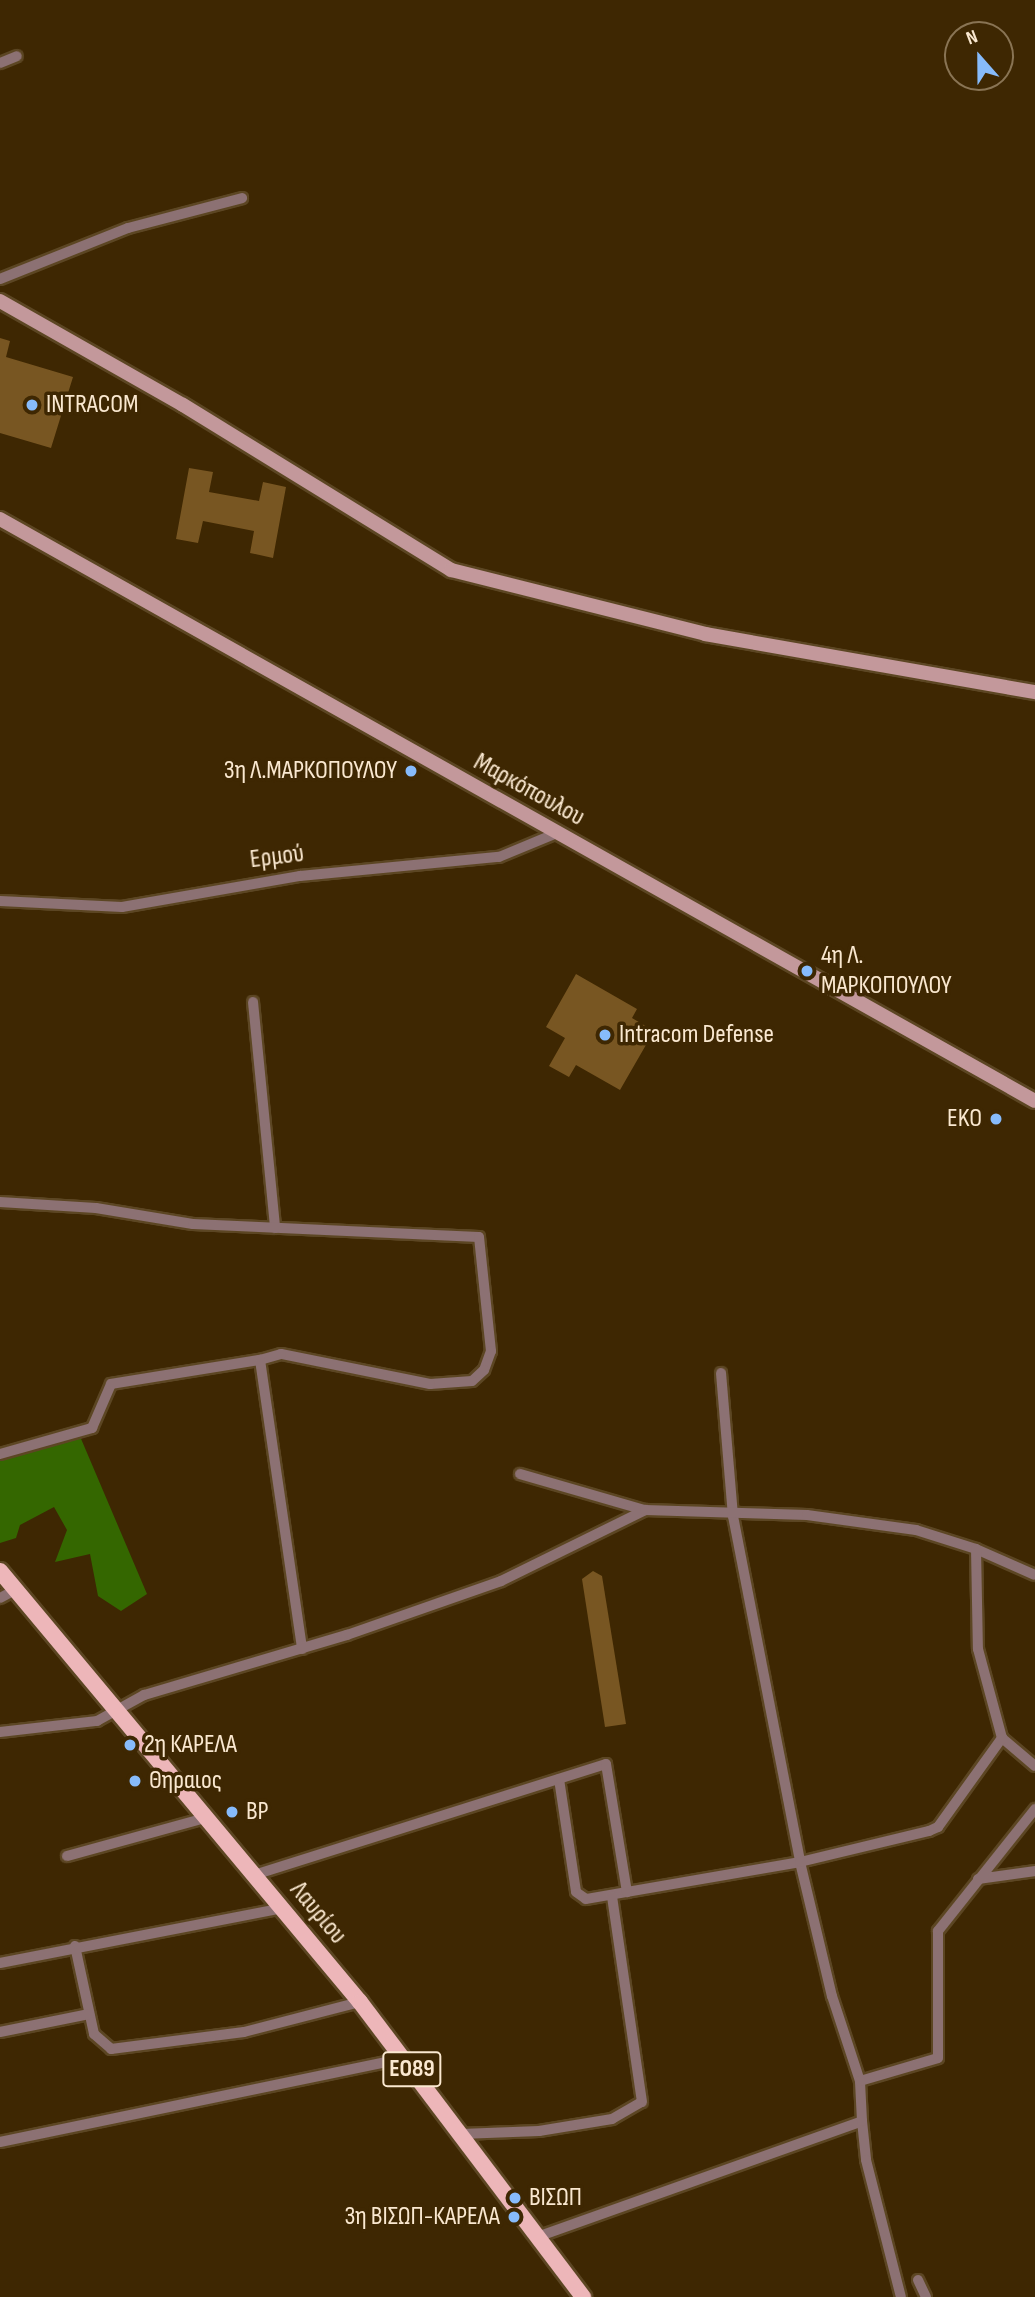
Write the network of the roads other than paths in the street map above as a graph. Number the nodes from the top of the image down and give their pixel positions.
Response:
1 (17, 56) dead end
2 (0, 64) edge
3 (242, 198) dead end
4 (0, 279) edge
5 (0, 300) edge
6 (0, 519) edge
7 (1035, 692) edge
8 (557, 833) junction
9 (0, 901) edge
10 (253, 1002) dead end
11 (1035, 1101) edge
12 (0, 1202) edge
13 (275, 1228) junction
14 (260, 1360) junction
15 (721, 1373) dead end
16 (0, 1454) edge
17 (520, 1474) dead end
18 (645, 1510) junction
19 (733, 1516) junction
20 (976, 1549) junction
21 (0, 1571) edge
22 (1035, 1575) edge
23 (15, 1590) junction
24 (0, 1598) edge
25 (302, 1648) junction
26 (117, 1713) junction
27 (0, 1732) edge
28 (1002, 1738) junction
29 (1035, 1766) edge
30 (559, 1779) junction
31 (1035, 1809) edge
32 (205, 1818) junction
33 (67, 1856) dead end
34 (800, 1862) junction
35 (1035, 1871) edge
36 (254, 1875) junction
37 (978, 1879) junction
38 (627, 1892) junction
39 (612, 1896) junction
40 (283, 1908) junction
41 (75, 1946) junction
42 (0, 1963) edge
43 (360, 2002) junction
44 (89, 2014) junction
45 (0, 2032) edge
46 (404, 2058) junction
47 (860, 2081) junction
48 (862, 2121) junction
49 (461, 2134) junction
50 (0, 2142) edge
51 (537, 2236) junction
52 (918, 2280) dead end
53 (583, 2297) edge
54 (901, 2297) edge
55 (926, 2297) edge

1 - 2 street
3 - 4 street
5 - 7 main road
6 - 8 main road, Μαρκόπουλου
8 - 9 street, Ερμού
8 - 11 main road, Μαρκόπουλου
10 - 13 street
12 - 13 street
13 - 14 street
14 - 16 street
14 - 25 street
15 - 19 street
17 - 18 street
18 - 19 street
18 - 25 street
19 - 20 street
19 - 34 street
20 - 22 street
20 - 28 street
21 - 23 main road, Λαυρίου / ΕΟ89
23 - 24 street
23 - 26 main road, Λαυρίου / ΕΟ89
25 - 26 street
26 - 27 street
26 - 32 main road, Λαυρίου / ΕΟ89
28 - 29 street
28 - 34 street
30 - 36 street
30 - 38 street
30 - 39 street
31 - 37 street
32 - 33 street
32 - 36 main road, Λαυρίου / ΕΟ89
34 - 38 street
34 - 47 street
35 - 37 street
36 - 40 main road, Λαυρίου / ΕΟ89
37 - 47 street
38 - 39 street
39 - 49 street
40 - 41 street
40 - 43 main road, Λαυρίου / ΕΟ89
41 - 42 street
41 - 44 street
43 - 44 street
43 - 46 main road, Λαυρίου / ΕΟ89
44 - 45 street
46 - 49 main road, Λαυρίου / ΕΟ89
46 - 50 street
47 - 48 street
48 - 51 street
48 - 54 street
49 - 51 main road, Λαυρίου / ΕΟ89
51 - 53 main road, Λαυρίου / ΕΟ89
52 - 55 street

